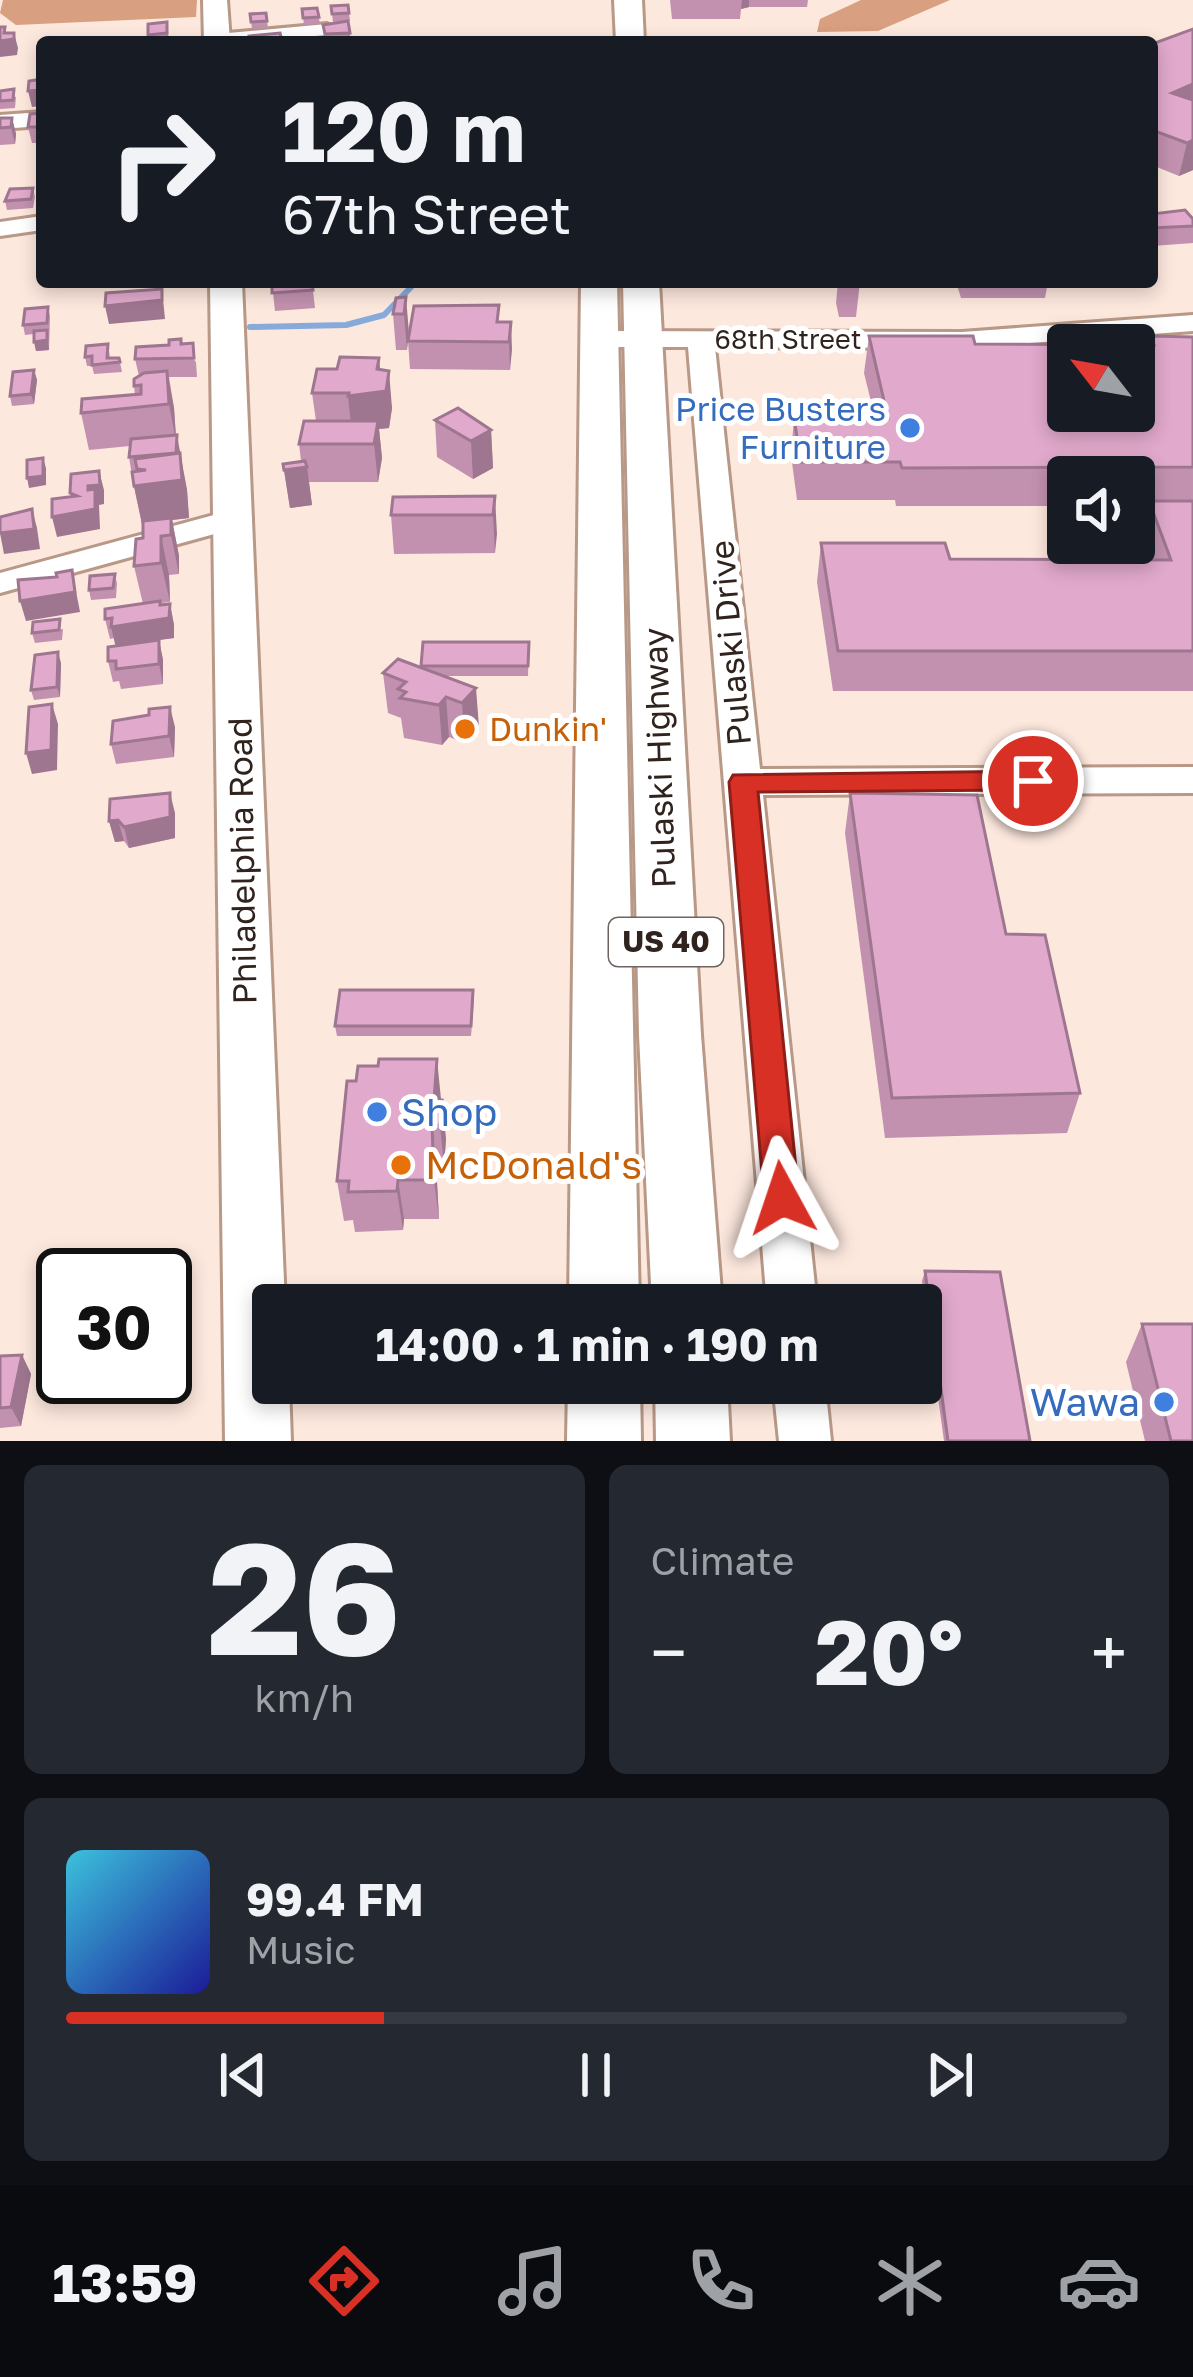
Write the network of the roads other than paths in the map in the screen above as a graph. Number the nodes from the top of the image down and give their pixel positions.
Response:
1 (215, 0) edge
2 (628, 0) edge
3 (327, 30) edge
4 (217, 36) edge
5 (267, 36) edge
6 (630, 36) edge
7 (36, 119) edge
8 (0, 122) edge
9 (36, 224) edge
10 (0, 229) edge
11 (226, 288) edge
12 (601, 288) edge
13 (638, 288) edge
14 (1193, 323) edge
15 (621, 339) junction
16 (701, 340) junction
17 (236, 518) junction
18 (0, 583) edge
19 (1193, 780) edge
20 (743, 782) junction
21 (604, 1284) edge
22 (686, 1284) edge
23 (790, 1284) edge
24 (604, 1404) edge
25 (692, 1404) edge
26 (801, 1404) edge
27 (258, 1441) edge
28 (604, 1441) edge
29 (693, 1441) edge
30 (805, 1441) edge

1 - 4 main road
2 - 6 highway
3 - 5 street
7 - 8 street
9 - 10 street
11 - 17 main road, Philadelphia Road
12 - 15 highway, Pulaski Highway / US 40
13 - 15 highway, Pulaski Highway / US 40
14 - 16 street, 68th Street
15 - 16 street, 68th Street
15 - 21 highway, Pulaski Highway / US 40
15 - 22 highway, Pulaski Highway / US 40
16 - 20 street, Pulaski Drive
17 - 18 street
17 - 27 main road, Philadelphia Road
19 - 20 street
20 - 23 street, Pulaski Drive
24 - 28 highway
25 - 29 highway
26 - 30 street

